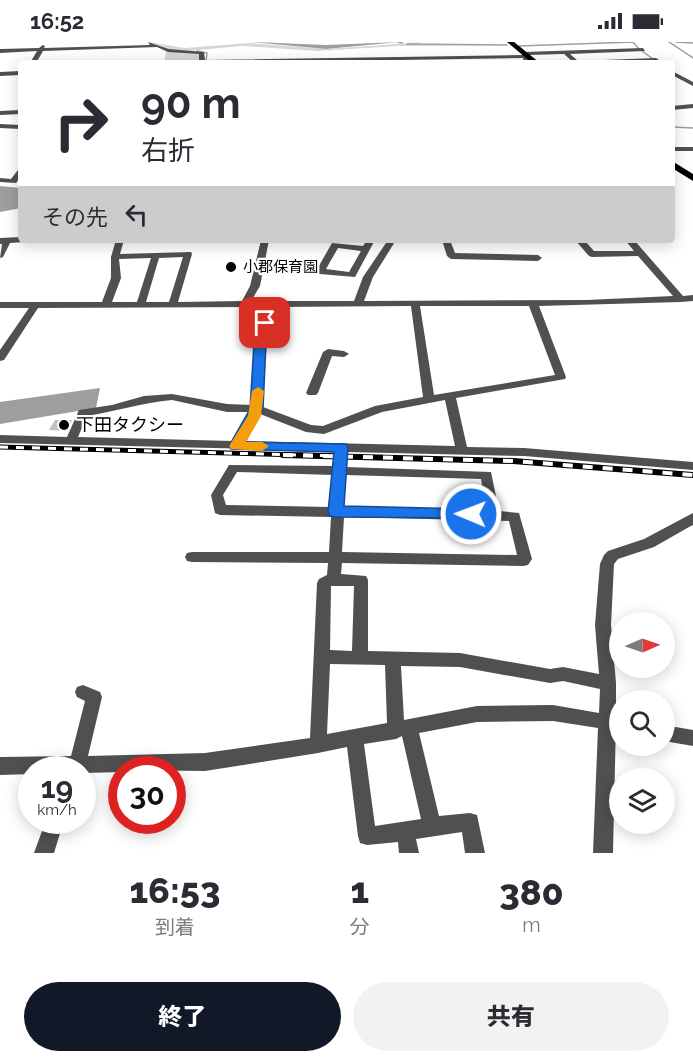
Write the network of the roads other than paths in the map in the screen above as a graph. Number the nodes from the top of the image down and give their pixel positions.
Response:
1 (45, 42) edge
2 (146, 42) edge
3 (510, 42) edge
4 (636, 42) edge
5 (156, 46) junction
6 (41, 50) junction
7 (643, 50) junction
8 (0, 51) edge
9 (566, 53) junction
10 (526, 58) edge
11 (35, 60) edge
12 (202, 60) edge
13 (396, 60) edge
14 (574, 60) edge
15 (655, 60) edge
16 (18, 73) edge
17 (0, 74) edge
18 (675, 75) edge
19 (693, 84) edge
20 (693, 106) edge
21 (675, 108) edge
22 (18, 112) edge
23 (0, 113) edge
24 (0, 126) edge
25 (18, 127) edge
26 (675, 149) edge
27 (693, 149) edge
28 (675, 168) edge
29 (18, 175) edge
30 (693, 177) edge
31 (0, 180) edge
32 (18, 240) edge
33 (3, 241) edge
34 (119, 243) edge
35 (264, 243) edge
36 (390, 243) edge
37 (447, 243) edge
38 (582, 243) edge
39 (632, 243) edge
40 (368, 244) edge
41 (640, 253) junction
42 (0, 255) edge
43 (156, 255) junction
44 (115, 257) junction
45 (538, 258) dead end
46 (688, 300) edge
47 (173, 303) junction
48 (415, 303) junction
49 (533, 303) junction
50 (36, 304) junction
51 (106, 304) junction
52 (141, 304) junction
53 (245, 304) junction
54 (270, 304) junction
55 (358, 304) junction
56 (0, 305) edge
57 (344, 354) dead end
58 (0, 358) edge
59 (312, 393) dead end
60 (450, 396) junction
61 (429, 399) junction
62 (257, 409) junction
63 (0, 438) edge
64 (71, 440) junction
65 (236, 446) junction
66 (341, 448) junction
67 (462, 451) junction
68 (693, 466) edge
69 (339, 470) junction
70 (336, 512) junction
71 (493, 515) junction
72 (693, 518) edge
73 (334, 556) junction
74 (192, 557) dead end
75 (334, 579) junction
76 (322, 657) junction
77 (360, 657) junction
78 (393, 659) junction
79 (608, 683) junction
80 (83, 692) dead end
81 (609, 693) edge
82 (609, 722) edge
83 (403, 730) junction
84 (675, 735) edge
85 (355, 738) junction
86 (693, 738) edge
87 (318, 745) junction
88 (80, 756) edge
89 (610, 756) edge
90 (0, 766) edge
91 (18, 766) edge
92 (96, 766) edge
93 (432, 826) junction
94 (406, 832) junction
95 (50, 834) edge
96 (44, 853) edge
97 (409, 853) edge
98 (475, 853) edge
99 (603, 853) edge

1 - 6 street
2 - 5 street
3 - 10 highway
4 - 7 street
5 - 6 street
5 - 12 street
6 - 8 street
6 - 11 street
7 - 9 street
7 - 15 street
9 - 10 street
9 - 14 street
10 - 13 street
16 - 17 street
18 - 19 street
20 - 21 street
22 - 23 street
24 - 25 street
26 - 27 street
28 - 30 highway
29 - 31 street
32 - 33 street
33 - 42 street
34 - 44 street
35 - 53 street
36 - 55 street
37 - 45 street
38 - 41 street
39 - 41 street
40 - 40 street
41 - 46 street
43 - 44 street
43 - 47 street
43 - 52 street
44 - 51 street
46 - 49 street
47 - 52 street
47 - 53 street
48 - 49 street
48 - 55 street
48 - 61 street
49 - 60 street
50 - 51 street
50 - 56 street
50 - 58 street
51 - 52 street
53 - 54 street
54 - 55 street
54 - 62 street
57 - 59 street
60 - 61 street
60 - 67 street
61 - 62 street
62 - 64 street
62 - 65 street
63 - 64 street
64 - 65 street
65 - 66 street
66 - 67 street
66 - 69 street
67 - 68 street
69 - 70 street
69 - 70 street
69 - 71 street
70 - 71 street
70 - 73 street
71 - 73 street
72 - 79 street
73 - 74 street
73 - 75 street
75 - 76 street
75 - 77 street
76 - 77 street
76 - 87 street
77 - 78 street
78 - 79 street
78 - 83 street
79 - 81 street
80 - 88 street
82 - 83 street
83 - 85 street
83 - 93 street
84 - 86 street
85 - 87 street
85 - 94 street
87 - 92 street
89 - 99 street
90 - 91 street
93 - 94 street
93 - 98 street
94 - 97 street
95 - 96 street

